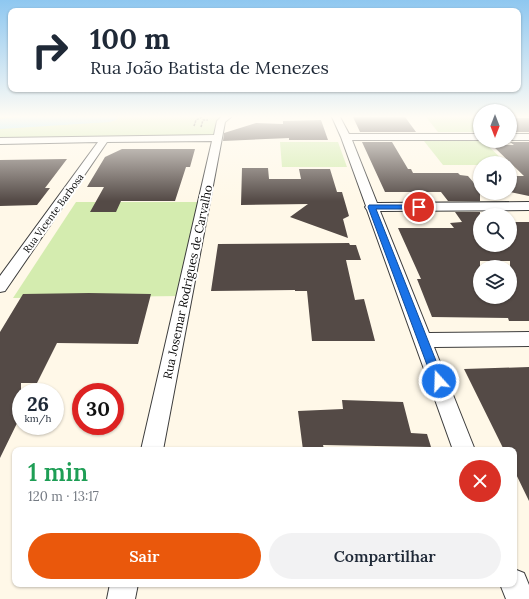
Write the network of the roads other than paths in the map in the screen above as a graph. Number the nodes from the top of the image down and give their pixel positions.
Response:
1 (101, 145) edge
2 (217, 145) edge
3 (349, 145) edge
4 (529, 206) edge
5 (372, 207) junction
6 (0, 287) edge
7 (424, 340) junction
8 (529, 340) edge
9 (153, 447) edge
10 (463, 447) edge
11 (123, 587) edge
12 (516, 587) edge
13 (121, 599) edge
14 (520, 599) edge

1 - 6 street, Rua Vicente Barbosa
2 - 9 street, Rua Josemar Rodrigues de Carvalho
3 - 5 street
4 - 5 street
5 - 7 street
7 - 8 street
7 - 10 street
11 - 13 street
12 - 14 street

